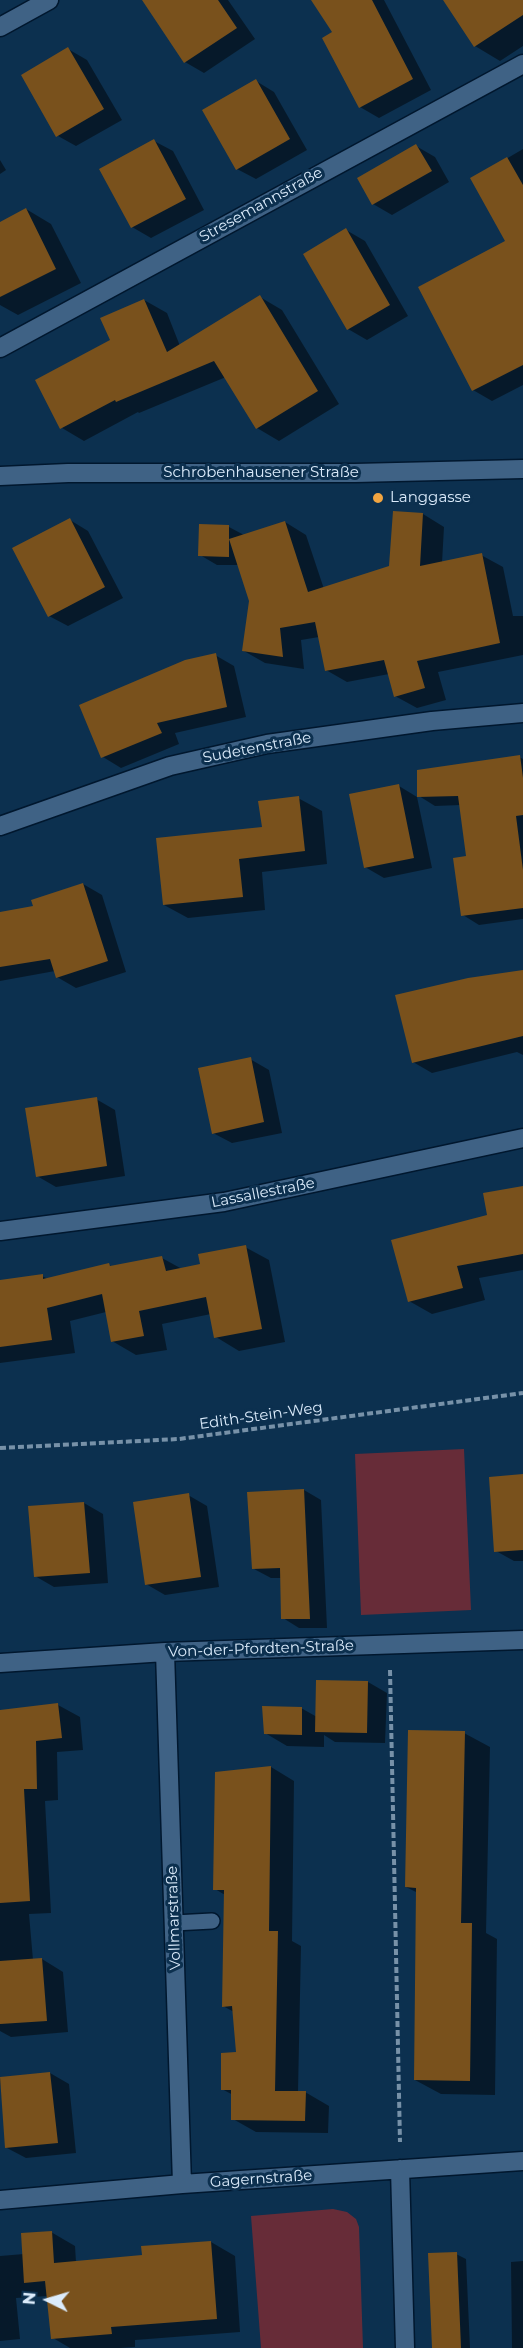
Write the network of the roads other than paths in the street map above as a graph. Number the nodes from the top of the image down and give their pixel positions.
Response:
1 (49, 0) edge
2 (0, 27) edge
3 (523, 64) edge
4 (0, 348) edge
5 (523, 469) edge
6 (0, 476) edge
7 (523, 713) edge
8 (0, 826) edge
9 (523, 1138) edge
10 (0, 1231) edge
11 (523, 1640) edge
12 (165, 1652) junction
13 (0, 1663) edge
14 (212, 1921) dead end
15 (174, 1923) junction
16 (523, 2161) edge
17 (400, 2169) junction
18 (182, 2184) junction
19 (0, 2200) edge
20 (405, 2348) edge

1 - 2 street
3 - 4 street, Stresemannstraße
5 - 6 street, Schrobenhausener Straße
7 - 8 street, Sudetenstraße
9 - 10 street, Lassallestraße
11 - 12 street, Von-der-Pfordten-Straße
12 - 13 street, Von-der-Pfordten-Straße
12 - 15 street, Vollmarstraße
14 - 15 lane
15 - 18 street, Vollmarstraße
16 - 17 street, Gagernstraße
17 - 18 street, Gagernstraße
17 - 20 street
18 - 19 street, Gagernstraße

